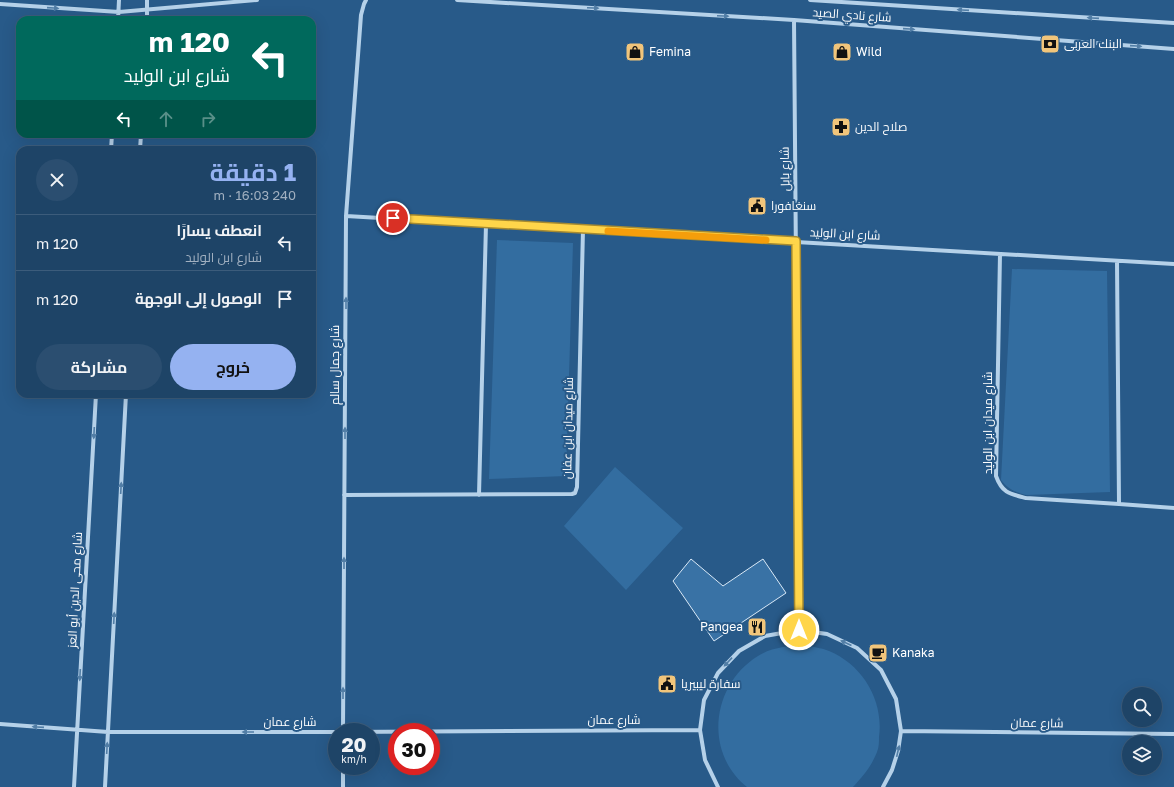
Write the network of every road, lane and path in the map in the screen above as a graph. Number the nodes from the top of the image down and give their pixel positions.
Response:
1 (119, 0) edge
2 (147, 0) edge
3 (257, 0) edge
4 (366, 0) edge
5 (457, 0) edge
6 (810, 0) edge
7 (0, 4) edge
8 (147, 9) junction
9 (119, 12) junction
10 (118, 16) edge
11 (147, 16) edge
12 (794, 20) junction
13 (1174, 23) edge
14 (1174, 49) edge
15 (346, 216) junction
16 (486, 224) junction
17 (583, 230) junction
18 (796, 241) junction
19 (1000, 254) junction
20 (1117, 261) junction
21 (1174, 264) edge
22 (96, 398) edge
23 (126, 398) edge
24 (344, 495) junction
25 (479, 495) junction
26 (1119, 504) junction
27 (1174, 508) edge
28 (799, 630) junction
29 (343, 723) edge
30 (0, 724) edge
31 (77, 730) junction
32 (700, 730) junction
33 (901, 731) junction
34 (108, 732) junction
35 (328, 732) edge
36 (380, 732) edge
37 (1174, 734) edge
38 (343, 775) edge
39 (74, 787) edge
40 (105, 787) edge
41 (343, 787) edge
42 (718, 787) edge
43 (882, 787) edge

1 - 9 street
2 - 8 street
3 - 8 street
4 - 15 street, شارع جمال سالم
5 -> 12 street, شارع نادي الصيد
13 -> 6 street, شارع نادي الصيد
7 -> 9 street
8 - 9 street
8 - 11 street
9 - 10 street
12 -> 14 street, شارع نادي الصيد
12 - 18 street, شارع بابل
15 - 16 street, شارع ابن الوليد
24 -> 15 street, شارع جمال سالم
16 - 17 street, شارع ابن الوليد
16 - 25 street
17 - 18 street, شارع ابن الوليد
17 - 25 street, شارع ميدان ابن عفان
18 - 19 street, شارع ابن الوليد
18 - 28 street, شارع بابل
19 - 20 street, شارع ابن الوليد
19 - 26 street, شارع ميدان ابن الوليد
20 - 21 street, شارع ابن الوليد
20 - 26 street
22 -> 31 street, شارع محى الدين أبو العز
34 -> 23 street
24 - 25 street, شارع ميدان ابن عفان
29 -> 24 street, شارع جمال سالم
26 - 27 street, شارع ميدان ابن الوليد
28 -> 32 street
33 -> 28 street
31 -> 30 street, شارع عمان
31 - 34 street, شارع عمان
31 - 39 street, شارع محى الدين أبو العز
32 - 36 street, شارع عمان
32 - 42 street
33 - 37 street, شارع عمان
43 -> 33 street
35 -> 34 street, شارع عمان
40 -> 34 street
38 - 41 street

